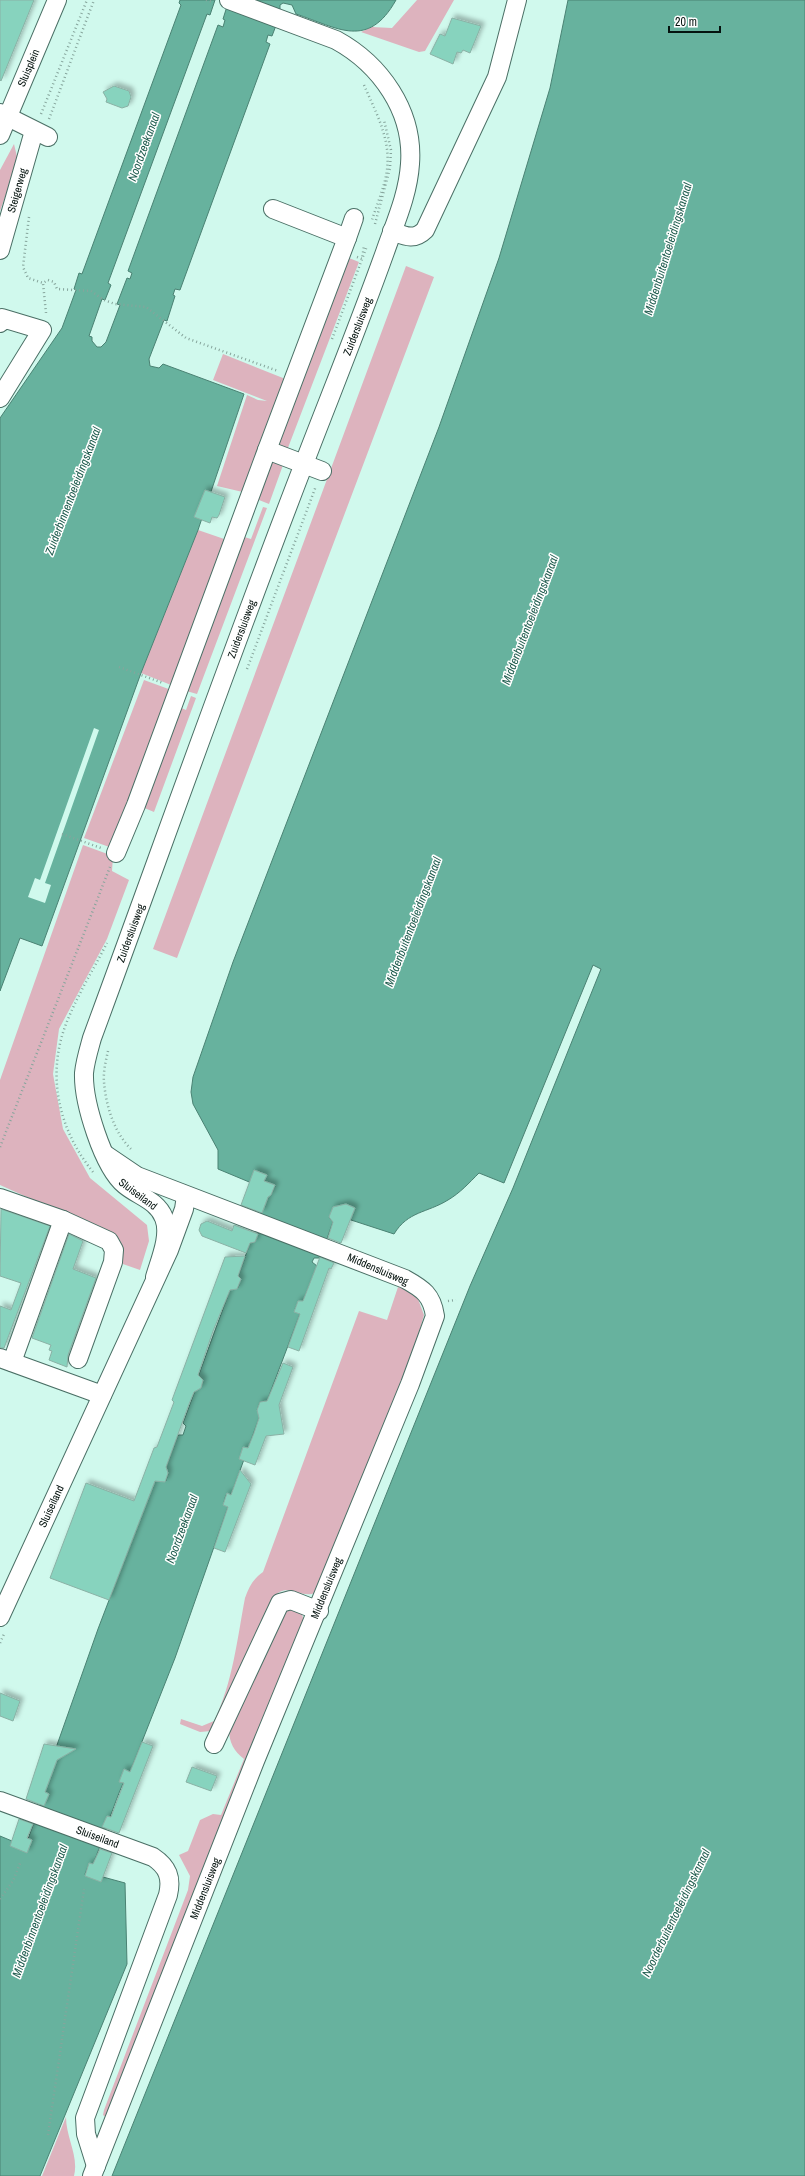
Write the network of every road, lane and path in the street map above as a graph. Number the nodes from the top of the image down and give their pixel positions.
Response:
1 (57, 0) edge
2 (87, 0) edge
3 (94, 0) edge
4 (229, 0) edge
5 (517, 0) edge
6 (363, 84) dead end
7 (4, 114) edge
8 (384, 118) dead end
9 (0, 135) edge
10 (42, 135) junction
11 (273, 209) dead end
12 (29, 214) dead end
13 (363, 221) joint
14 (375, 225) dead end
15 (392, 231) junction
16 (347, 238) junction
17 (368, 238) dead end
18 (0, 250) edge
19 (43, 283) junction
20 (0, 323) edge
21 (42, 330) junction
22 (329, 347) dead end
23 (294, 377) junction
24 (0, 398) edge
25 (267, 450) junction
26 (304, 464) junction
27 (322, 471) dead end
28 (119, 667) dead end
29 (167, 685) dead end
30 (62, 834) dead end
31 (116, 853) junction
32 (110, 937) dead end
33 (0, 1147) edge
34 (106, 1155) junction
35 (94, 1174) dead end
36 (181, 1194) junction
37 (0, 1198) edge
38 (161, 1211) junction
39 (63, 1220) junction
40 (155, 1277) junction
41 (456, 1300) dead end
42 (447, 1301) dead end
43 (78, 1359) dead end
44 (6, 1360) edge
45 (102, 1395) junction
46 (319, 1611) junction
47 (0, 1617) edge
48 (214, 1744) dead end
49 (3, 1802) edge
50 (21, 1861) dead end
51 (84, 1889) dead end
52 (0, 1899) edge
53 (48, 2135) dead end
54 (94, 2171) edge

1 - 7 street, Sluisplein
2 - 10 path
3 - 10 path
4 - 15 street, Zuidersluisweg
5 - 15 street
6 - 13 path
7 - 9 street, Sluisplein
7 - 10 street
8 - 14 path
10 - 18 street, Steigerweg
11 - 16 street
12 - 19 path
13 - 16 street
15 - 26 street, Zuidersluisweg
16 - 23 street
17 - 22 path
19 - 21 path
19 - 23 path
20 - 21 street
21 - 24 street
23 - 25 street
25 - 26 street
25 - 31 street
26 - 27 street
26 - 34 street, Zuidersluisweg
28 - 29 path
30 - 31 path
31 - 33 path
32 - 35 path
34 - 36 street
34 - 38 street, Sluiseiland
36 - 38 street, Sluiseiland
36 - 40 street, Sluiseiland
36 - 46 street, Middensluisweg
37 - 39 street
38 - 40 street, Sluiseiland
39 - 43 street
39 - 44 street
40 - 45 street, Sluiseiland
41 - 42 path
44 - 45 street
45 - 47 street, Sluiseiland
46 - 48 street
46 - 54 street, Middensluisweg
49 - 54 street, Sluiseiland
50 - 52 path
51 - 53 path

